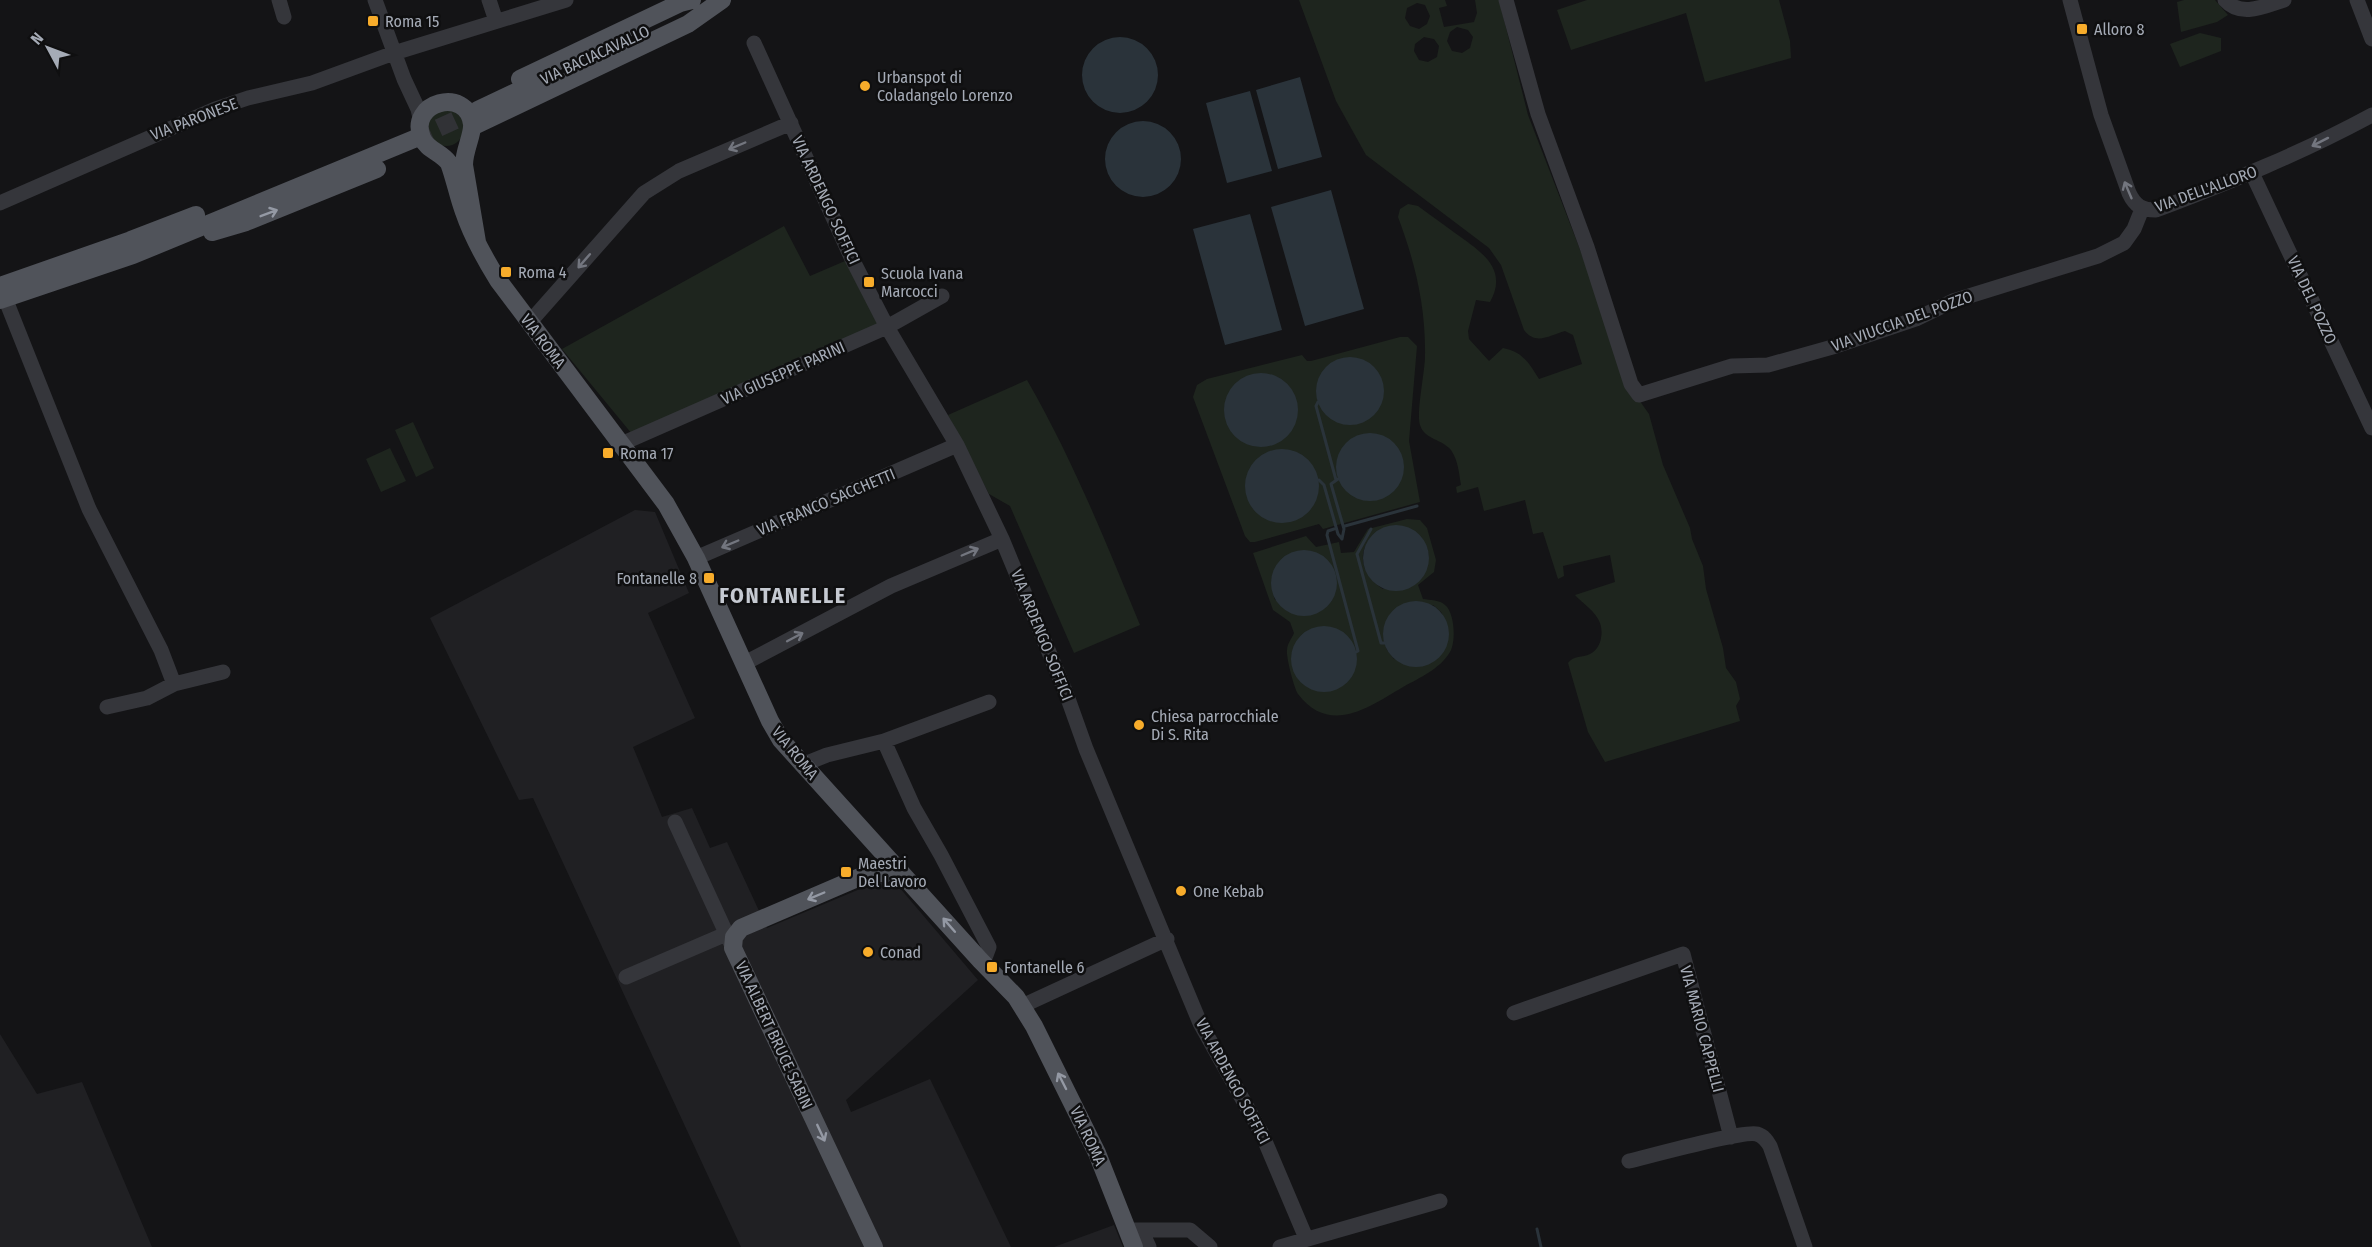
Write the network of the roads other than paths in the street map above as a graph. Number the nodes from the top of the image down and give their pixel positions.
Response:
1 (279, 0) edge
2 (375, 0) edge
3 (489, 0) edge
4 (566, 0) edge
5 (692, 0) edge
6 (712, 0) edge
7 (722, 0) edge
8 (1506, 0) edge
9 (2070, 0) edge
10 (2225, 0) edge
11 (2284, 0) edge
12 (2357, 0) edge
13 (284, 17) dead end
14 (496, 21) junction
15 (2372, 39) edge
16 (754, 43) dead end
17 (394, 53) junction
18 (409, 90) junction
19 (433, 104) junction
20 (470, 108) junction
21 (2372, 115) edge
22 (791, 123) junction
23 (470, 135) junction
24 (425, 137) junction
25 (2252, 173) junction
26 (0, 203) edge
27 (2142, 209) junction
28 (477, 242) junction
29 (132, 247) junction
30 (1, 291) edge
31 (942, 296) dead end
32 (530, 323) junction
33 (887, 327) junction
34 (2372, 428) edge
35 (621, 444) junction
36 (957, 445) junction
37 (1002, 539) junction
38 (696, 558) junction
39 (743, 664) junction
40 (223, 672) dead end
41 (174, 684) junction
42 (989, 702) dead end
43 (107, 707) dead end
44 (884, 741) junction
45 (802, 765) junction
46 (675, 822) dead end
47 (870, 837) junction
48 (869, 873) junction
49 (916, 888) junction
50 (733, 936) junction
51 (1167, 939) junction
52 (980, 960) junction
53 (626, 977) dead end
54 (1022, 1006) junction
55 (1514, 1012) dead end
56 (1731, 1137) junction
57 (1629, 1161) dead end
58 (1440, 1201) dead end
59 (1135, 1236) edge
60 (1294, 1243) edge
61 (874, 1247) edge
62 (1149, 1247) edge
63 (1210, 1247) edge
64 (1805, 1247) edge

1 - 13 street
2 - 17 street, VIA ROMA
3 - 14 street
4 - 14 street, VIA PARONESE
5 - 20 main road
6 - 20 main road, VIA BACIACAVALLO
7 - 23 main road
8 - 27 street, VIA VIUCCIA DEL POZZO
27 -> 9 street, VIA DELL'ALLORO
10 - 11 street
12 - 15 street
14 - 17 street, VIA PARONESE
16 - 22 street, VIA ARDENGO SOFFICI
17 - 18 street, VIA ROMA
17 - 26 street, VIA PARONESE
18 - 19 street
18 - 24 street, VIA ROMA
19 - 20 main road
19 - 24 main road
20 - 23 main road, VIA ROMA
21 -> 25 street, VIA DELL'ALLORO
22 -> 32 street
22 - 33 street, VIA ARDENGO SOFFICI
23 - 24 main road
23 - 28 main road, VIA ROMA
24 - 28 main road, VIA ROMA
24 - 29 main road
24 - 29 main road
29 -> 24 main road
25 - 27 street, VIA DELL'ALLORO
25 - 34 street, VIA DEL POZZO
28 - 32 main road, VIA ROMA
29 - 30 main road
30 - 41 street
31 - 33 street, VIA GIUSEPPE PARINI
32 - 35 main road, VIA ROMA
33 - 35 street, VIA GIUSEPPE PARINI
33 - 36 street, VIA ARDENGO SOFFICI
35 - 38 main road, VIA ROMA
36 - 37 street, VIA ARDENGO SOFFICI
36 -> 38 street, VIA FRANCO SACCHETTI
39 -> 37 street
37 - 51 street, VIA ARDENGO SOFFICI
38 - 39 main road, VIA ROMA
39 - 45 main road, VIA ROMA
40 - 41 street
41 - 43 street
42 - 44 street
44 - 45 street
44 - 52 street
45 - 47 main road, VIA ROMA
46 - 50 street
47 - 48 main road
47 - 49 main road, VIA ROMA
48 - 49 main road
48 -> 50 main road
52 -> 49 main road, VIA ROMA
50 - 53 street
50 -> 61 main road, VIA ALBERT BRUCE SABIN
51 - 54 street
51 - 60 street, VIA ARDENGO SOFFICI
52 - 54 main road, VIA ROMA
59 -> 54 main road, VIA ROMA
55 - 56 street, VIA MARIO CAPPELLI
56 - 57 street
56 - 64 street
58 - 60 street
59 - 62 street
59 - 63 street

